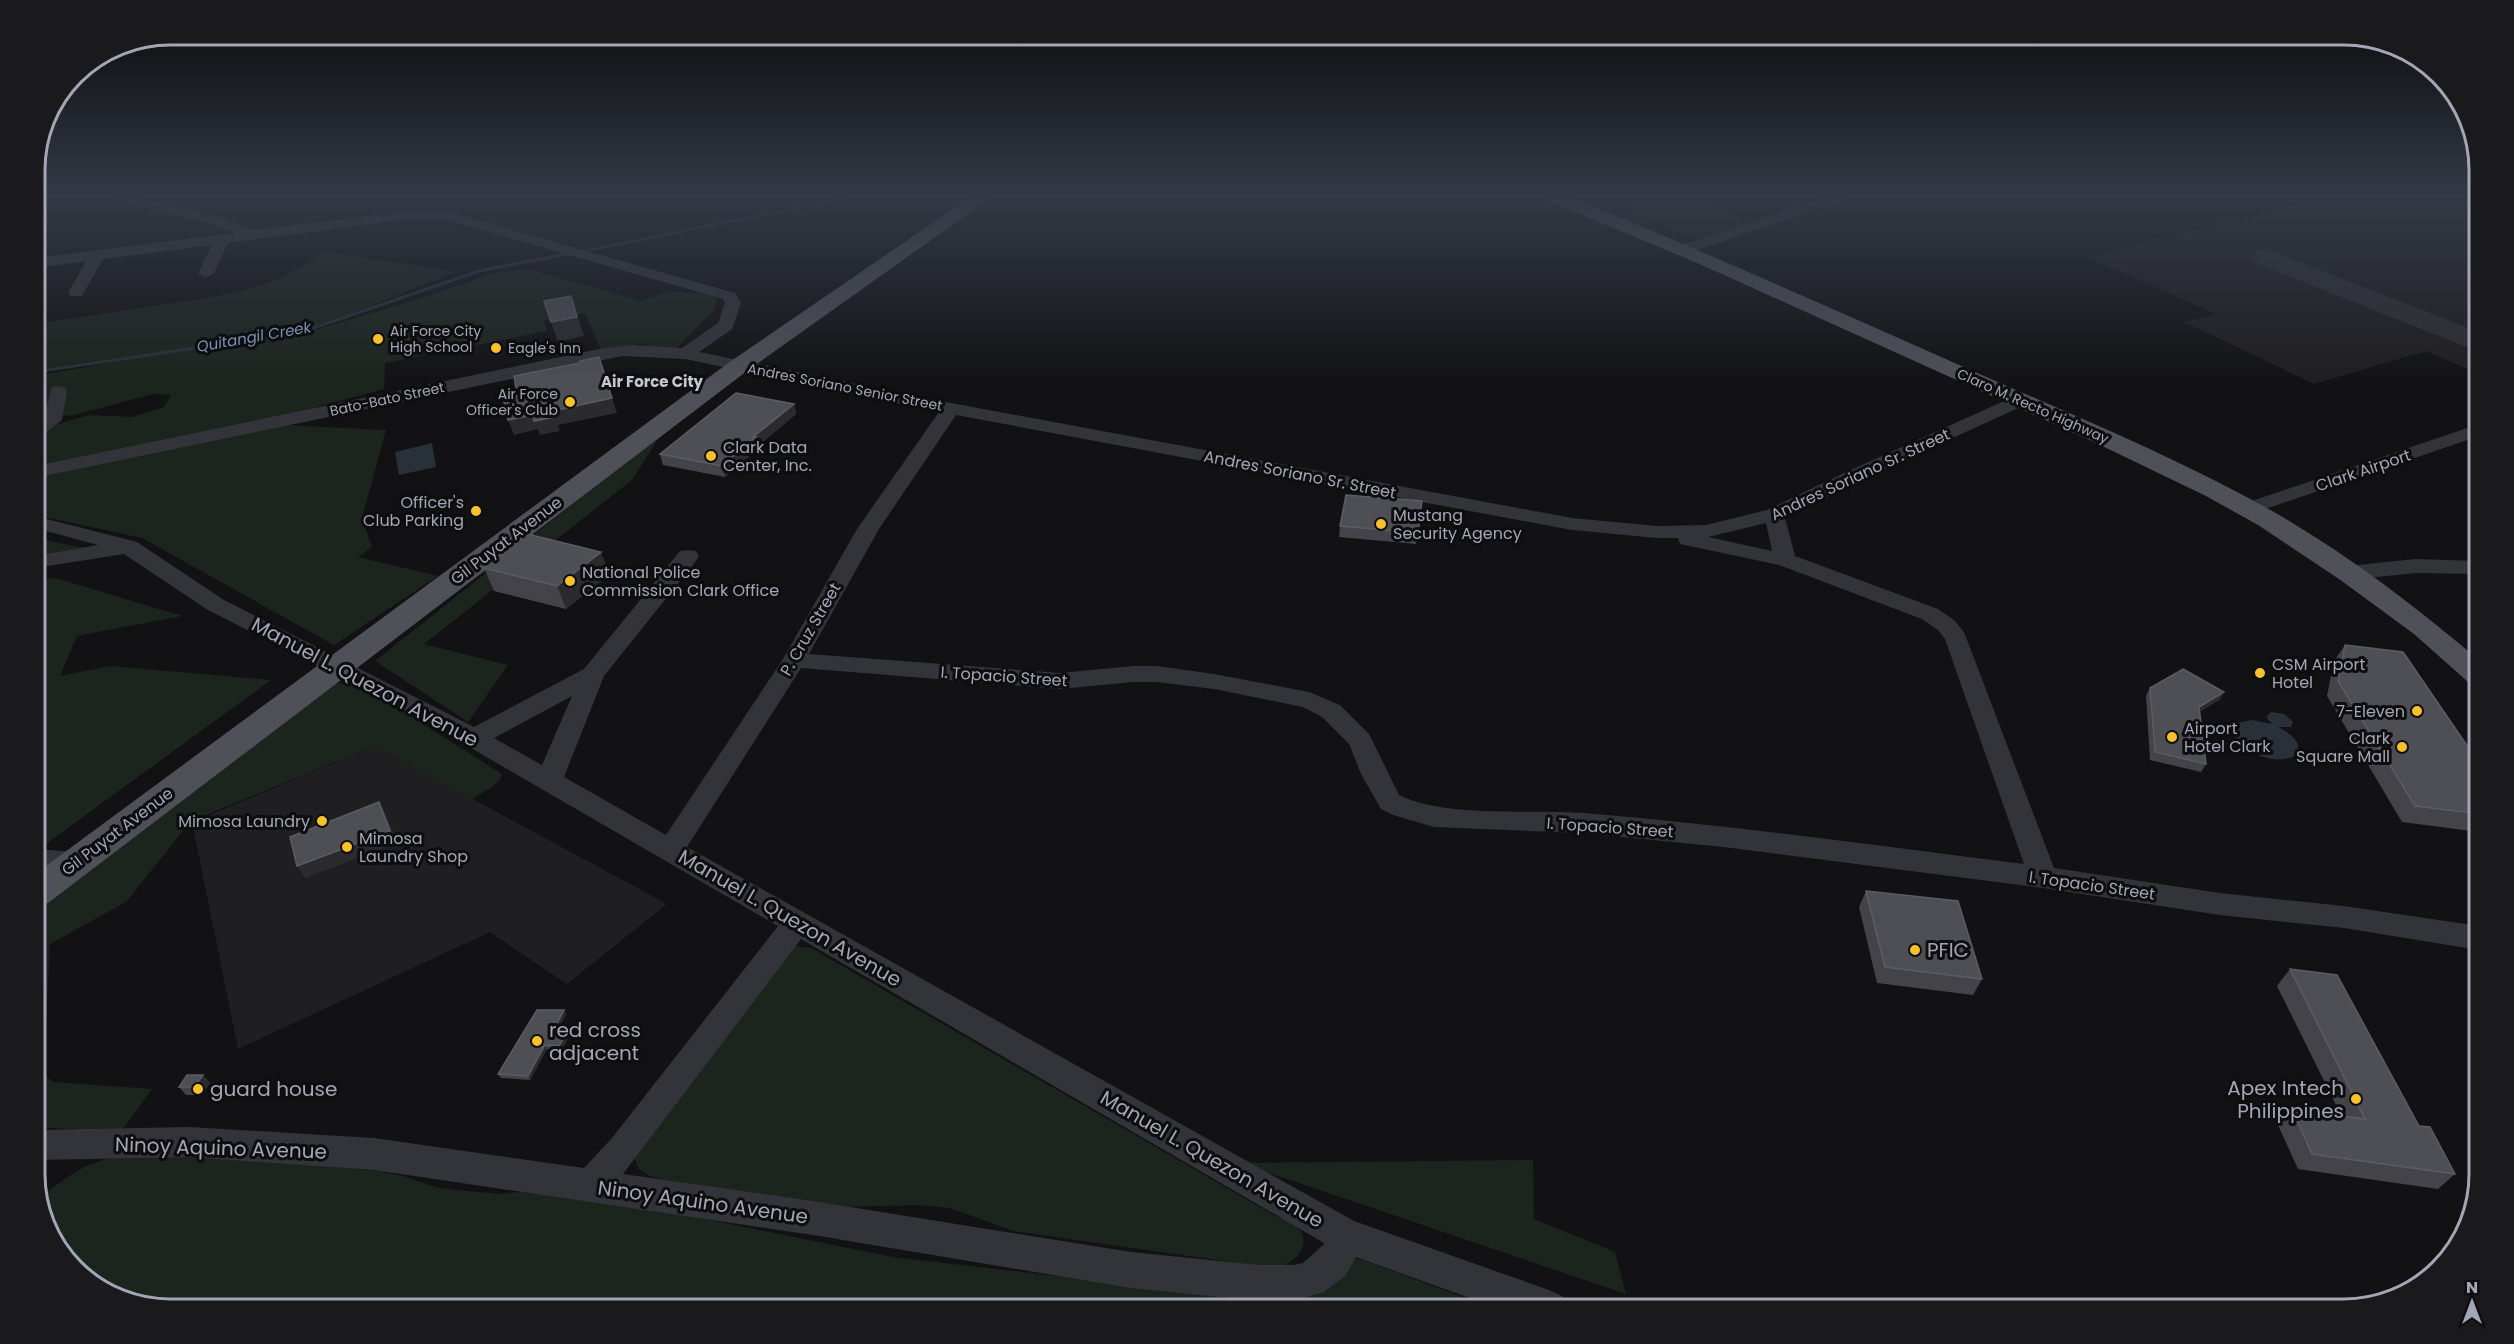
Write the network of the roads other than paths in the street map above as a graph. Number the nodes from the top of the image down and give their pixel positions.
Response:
1 (71, 259) edge
2 (95, 259) edge
3 (213, 259) edge
4 (595, 259) edge
5 (894, 259) edge
6 (1705, 259) edge
7 (55, 261) junction
8 (45, 262) edge
9 (45, 267) edge
10 (206, 273) dead end
11 (76, 292) dead end
12 (685, 354) junction
13 (739, 366) junction
14 (58, 390) dead end
15 (2019, 401) junction
16 (951, 409) junction
17 (45, 425) edge
18 (2469, 440) edge
19 (2469, 444) edge
20 (45, 470) edge
21 (2257, 514) junction
22 (1774, 515) junction
23 (45, 525) edge
24 (1657, 532) junction
25 (129, 547) junction
26 (688, 556) dead end
27 (45, 560) edge
28 (1785, 560) junction
29 (2469, 568) edge
30 (2349, 573) junction
31 (794, 660) junction
32 (338, 666) junction
33 (2469, 666) edge
34 (593, 674) junction
35 (474, 738) junction
36 (549, 781) junction
37 (671, 849) junction
38 (45, 860) edge
39 (76, 862) junction
40 (2043, 877) junction
41 (45, 885) edge
42 (798, 922) junction
43 (2469, 936) edge
44 (45, 1145) edge
45 (591, 1185) junction
46 (1344, 1235) junction
47 (1520, 1299) edge

1 - 7 street
2 - 11 street
3 - 10 street
4 - 12 street
5 - 13 main road, Gil Puyat Avenue
6 - 15 main road, Claro M. Recto Highway
7 - 8 street
7 - 9 street
12 - 13 street, Bato-Bato Street
12 - 20 street, Bato-Bato Street
13 - 16 street, Andres Soriano Senior Street
13 - 32 main road, Gil Puyat Avenue
14 - 17 street
15 - 21 main road, Claro M. Recto Highway
15 - 22 street, Andres Soriano Sr. Street
16 - 24 street, Andres Soriano Sr. Street
16 - 31 street, P. Cruz Street
18 - 21 street, Clark Airport
19 - 21 street, Clark Airport
21 - 30 main road, Claro M. Recto Highway
22 - 24 street, Andres Soriano Sr. Street
22 - 28 street
23 - 25 street, Manuel L. Quezon Avenue
24 - 28 street
25 - 27 street
25 - 32 street, Manuel L. Quezon Avenue
26 - 34 street
28 - 40 street
29 - 30 street
30 - 33 main road, Claro M. Recto Highway
31 - 37 street, P. Cruz Street
31 - 40 street, I. Topacio Street
32 - 35 street, Manuel L. Quezon Avenue
32 - 39 main road, Gil Puyat Avenue
34 - 35 street
34 - 36 street
35 - 36 street, Manuel L. Quezon Avenue
36 - 37 street, Manuel L. Quezon Avenue
37 - 42 street, Manuel L. Quezon Avenue
38 - 39 street
39 - 41 main road, Gil Puyat Avenue
40 - 43 street, I. Topacio Street
42 - 45 street
42 - 46 street, Manuel L. Quezon Avenue
44 - 45 street, Ninoy Aquino Avenue
45 - 46 street, Ninoy Aquino Avenue
46 - 47 street, Manuel L. Quezon Avenue

